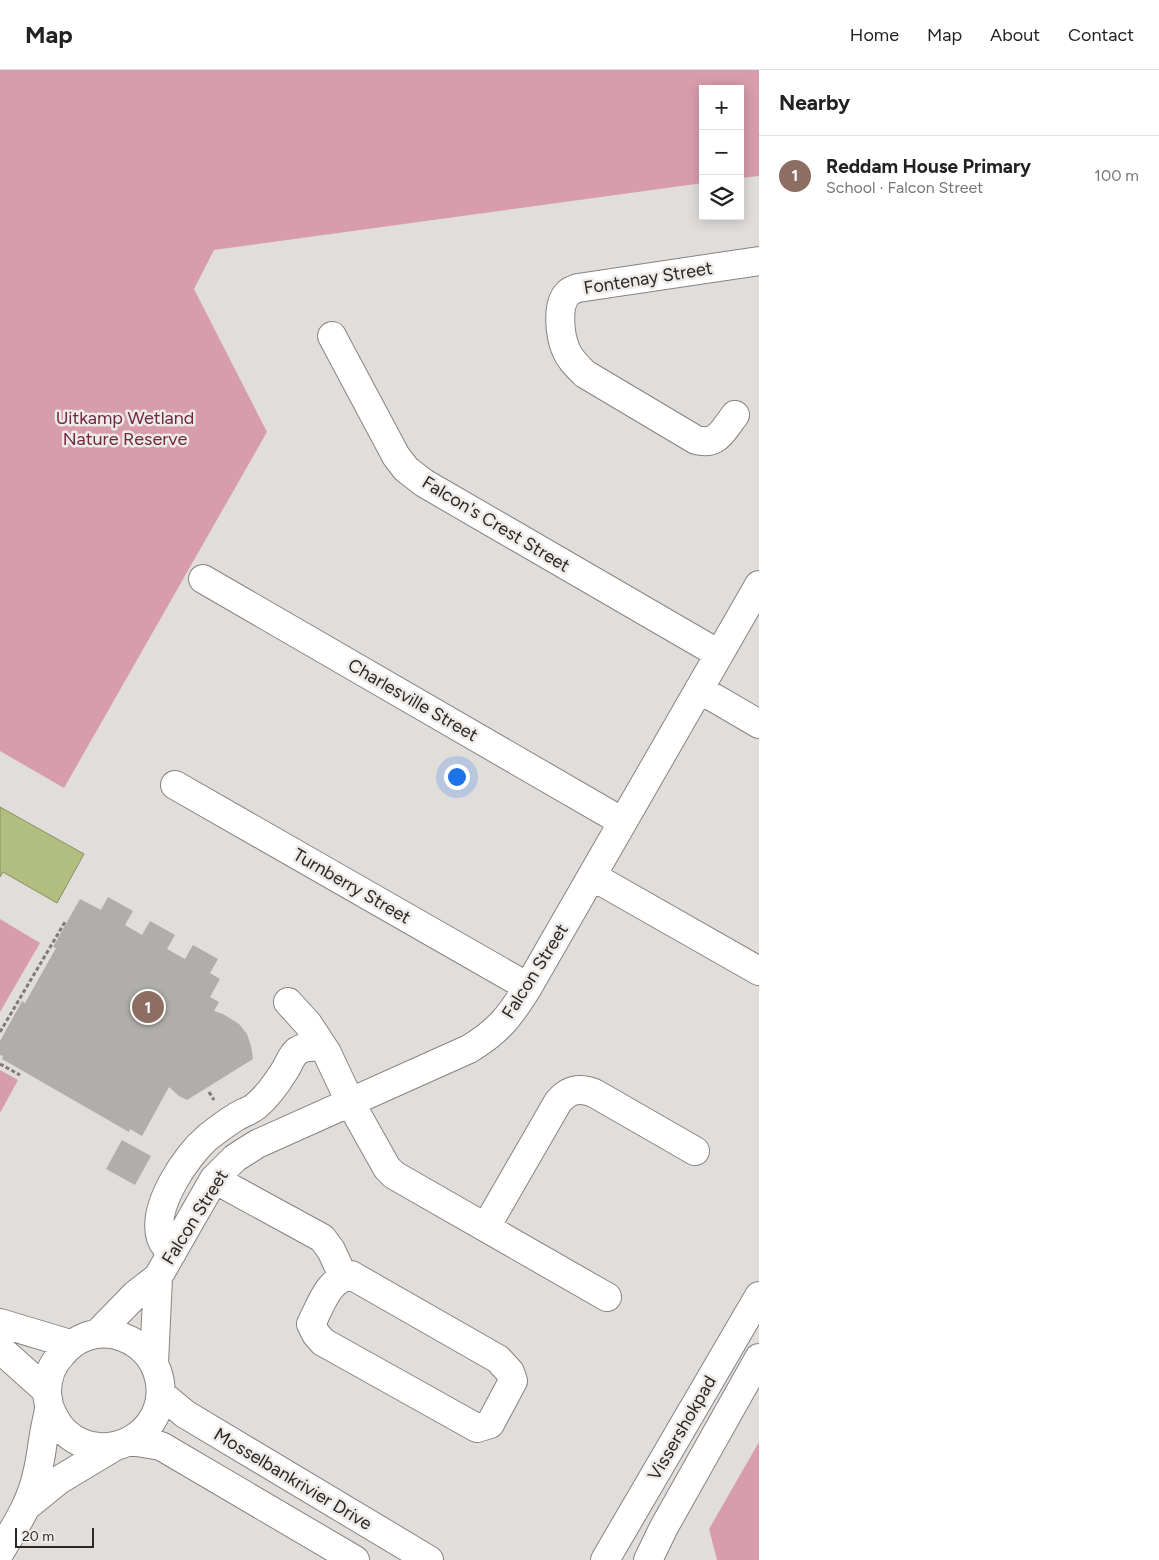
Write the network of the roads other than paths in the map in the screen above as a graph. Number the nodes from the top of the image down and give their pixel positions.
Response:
1 (759, 261) edge
2 (332, 336) dead end
3 (735, 414) dead end
4 (203, 579) dead end
5 (759, 585) edge
6 (719, 654) junction
7 (699, 689) junction
8 (759, 724) edge
9 (175, 785) dead end
10 (623, 822) junction
11 (592, 876) junction
12 (759, 971) edge
13 (528, 987) junction
14 (288, 1002) dead end
15 (323, 1048) junction
16 (350, 1102) junction
17 (696, 1151) dead end
18 (214, 1180) junction
19 (486, 1227) junction
20 (172, 1253) junction
21 (343, 1276) junction
22 (158, 1277) junction
23 (759, 1296) edge
24 (607, 1297) dead end
25 (0, 1323) edge
26 (96, 1334) junction
27 (70, 1344) junction
28 (0, 1349) edge
29 (759, 1358) edge
30 (154, 1363) junction
31 (161, 1394) junction
32 (48, 1399) junction
33 (123, 1444) junction
34 (28, 1505) junction
35 (0, 1552) edge
36 (355, 1560) edge
37 (429, 1560) edge
38 (605, 1560) edge
39 (648, 1560) edge

1 - 3 street, Fontenay Street
2 - 6 street, Falcon's Crest Street
4 - 10 street, Charlesville Street
5 - 6 street, Falcon Street
6 - 7 street, Falcon Street
7 - 8 street
7 - 10 street, Falcon Street
9 - 13 street, Turnberry Street
10 - 11 street, Falcon Street
11 - 12 street
11 - 13 street, Falcon Street
13 - 16 street, Falcon Street
14 - 15 street
15 - 16 street
15 - 20 street
16 - 18 street, Falcon Street
16 - 19 street
17 - 19 street
18 - 20 street, Falcon Street
18 - 21 street
19 - 24 street
20 - 22 street, Falcon Street
21 - 21 street
22 - 26 street, Falcon Street
22 - 30 street, Falcon Street
23 - 38 street, Vissershokpad
25 - 27 street
26 - 27 street
26 - 30 street
27 - 32 street
28 - 32 street
29 - 39 street, Vissershokpad
30 - 31 street
31 - 33 street
31 - 37 street, Mosselbankrivier Drive
32 - 33 street
32 - 34 street
33 - 34 street
33 - 36 street
34 - 35 street

